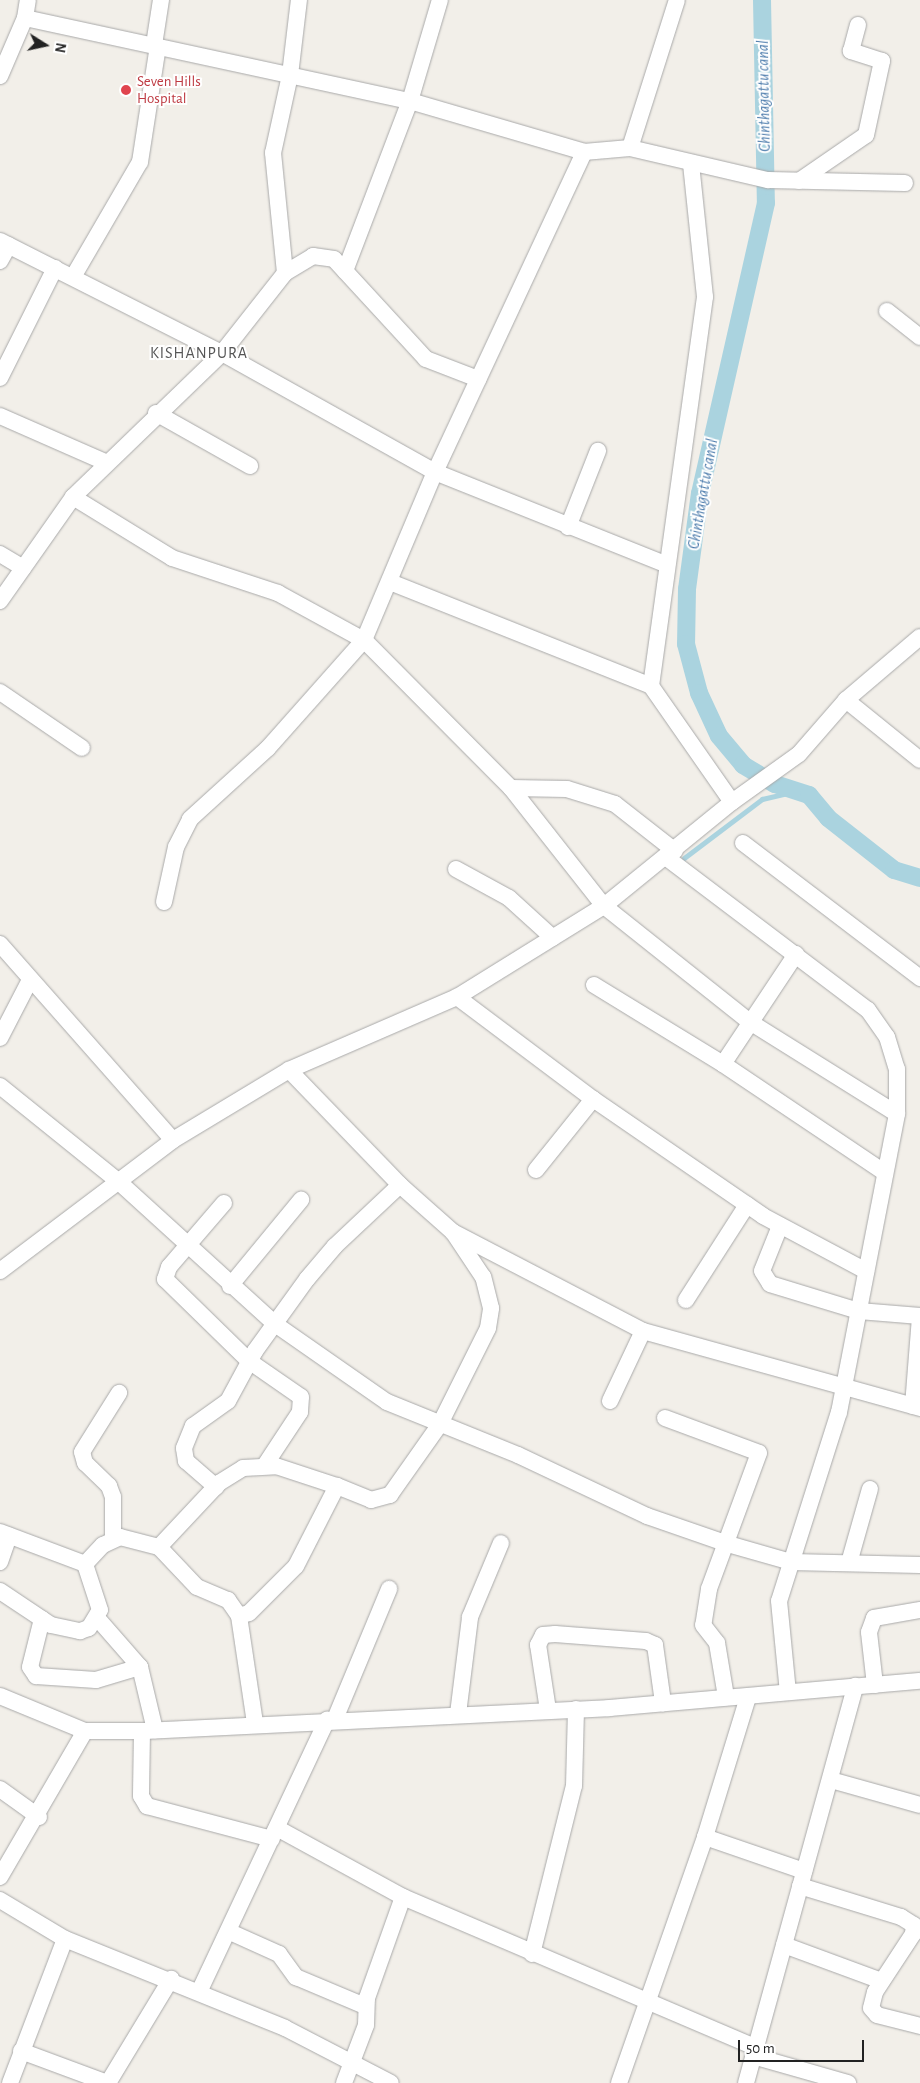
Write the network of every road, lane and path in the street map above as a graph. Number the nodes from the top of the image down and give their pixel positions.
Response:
1 (28, 0) edge
2 (161, 0) edge
3 (299, 0) edge
4 (440, 0) edge
5 (677, 0) edge
6 (25, 18) junction
7 (858, 25) dead end
8 (156, 45) junction
9 (290, 75) junction
10 (0, 76) edge
11 (410, 101) junction
12 (630, 148) junction
13 (584, 152) junction
14 (691, 163) junction
15 (798, 181) junction
16 (906, 183) dead end
17 (4, 243) edge
18 (0, 261) edge
19 (55, 268) junction
20 (345, 271) junction
21 (286, 273) junction
22 (73, 277) junction
23 (887, 311) dead end
24 (920, 337) edge
25 (222, 354) junction
26 (0, 378) edge
27 (478, 379) junction
28 (156, 413) junction
29 (0, 416) edge
30 (598, 451) dead end
31 (105, 462) junction
32 (250, 466) dead end
33 (435, 472) junction
34 (73, 497) junction
35 (568, 526) junction
36 (0, 554) edge
37 (667, 565) junction
38 (23, 568) junction
39 (390, 582) junction
40 (0, 600) edge
41 (364, 640) junction
42 (919, 640) edge
43 (651, 686) junction
44 (0, 692) edge
45 (846, 700) junction
46 (82, 748) dead end
47 (920, 760) edge
48 (511, 788) junction
49 (738, 798) junction
50 (743, 843) dead end
51 (671, 855) junction
52 (456, 869) dead end
53 (164, 902) dead end
54 (604, 906) junction
55 (553, 938) junction
56 (0, 944) edge
57 (796, 954) junction
58 (920, 978) edge
59 (30, 980) junction
60 (594, 985) dead end
61 (458, 997) junction
62 (750, 1022) junction
63 (0, 1038) edge
64 (723, 1064) junction
65 (289, 1070) junction
66 (0, 1086) edge
67 (593, 1099) junction
68 (897, 1114) junction
69 (173, 1140) junction
70 (536, 1170) dead end
71 (884, 1172) junction
72 (118, 1182) junction
73 (400, 1185) junction
74 (301, 1200) dead end
75 (224, 1203) dead end
76 (746, 1205) junction
77 (780, 1226) junction
78 (453, 1232) junction
79 (187, 1245) junction
80 (0, 1271) edge
81 (866, 1271) junction
82 (230, 1286) junction
83 (686, 1300) dead end
84 (859, 1311) junction
85 (920, 1316) edge
86 (275, 1324) junction
87 (644, 1331) junction
88 (249, 1361) junction
89 (844, 1389) junction
90 (119, 1393) dead end
91 (610, 1402) dead end
92 (917, 1407) edge
93 (665, 1418) dead end
94 (440, 1424) junction
95 (264, 1465) junction
96 (336, 1486) junction
97 (216, 1487) junction
98 (870, 1489) dead end
99 (4, 1534) edge
100 (113, 1539) junction
101 (501, 1544) dead end
102 (728, 1544) junction
103 (159, 1547) junction
104 (0, 1562) edge
105 (791, 1562) junction
106 (849, 1563) junction
107 (85, 1564) junction
108 (920, 1564) edge
109 (389, 1589) dead end
110 (0, 1591) edge
111 (920, 1610) edge
112 (239, 1616) junction
113 (42, 1619) junction
114 (98, 1619) junction
115 (140, 1667) junction
116 (920, 1681) edge
117 (874, 1685) junction
118 (855, 1686) junction
119 (788, 1692) junction
120 (0, 1696) edge
121 (726, 1697) junction
122 (748, 1697) junction
123 (663, 1703) junction
124 (576, 1709) junction
125 (548, 1710) junction
126 (458, 1714) junction
127 (331, 1719) junction
128 (255, 1723) junction
129 (149, 1730) junction
130 (85, 1731) junction
131 (831, 1780) junction
132 (0, 1789) edge
133 (920, 1805) edge
134 (39, 1817) junction
135 (274, 1833) junction
136 (705, 1837) junction
137 (0, 1877) edge
138 (802, 1878) junction
139 (403, 1897) junction
140 (0, 1900) edge
141 (230, 1932) junction
142 (917, 1933) edge
143 (66, 1939) junction
144 (784, 1945) junction
145 (532, 1954) junction
146 (171, 1979) junction
147 (882, 1981) junction
148 (198, 1992) junction
149 (645, 2002) junction
150 (366, 2006) junction
151 (920, 2026) edge
152 (21, 2051) junction
153 (754, 2052) junction
154 (350, 2062) junction
155 (382, 2081) edge
156 (10, 2083) edge
157 (107, 2083) edge
158 (344, 2083) edge
159 (619, 2083) edge
160 (746, 2083) edge
161 (848, 2083) edge

1 - 6 street
2 - 8 street
3 - 9 street
4 - 11 street
5 - 12 street
6 - 8 street
6 - 10 street
7 - 15 street
8 - 9 street
8 - 22 street
9 - 11 street
9 - 21 street
11 - 13 street
11 - 20 street
12 - 13 street
12 - 14 street
13 - 27 street
14 - 15 street
14 - 37 street
15 - 16 street
17 - 18 street
17 - 19 street
19 - 22 street
19 - 26 street
20 - 21 street
20 - 27 street
21 - 25 street
22 - 25 street
23 - 24 street
25 - 28 street
25 - 33 street
27 - 33 street
28 - 31 street
28 - 32 street
29 - 31 street
30 - 35 street
31 - 34 street
33 - 35 street
33 - 39 street
34 - 38 street
34 - 41 street
35 - 37 street
36 - 38 street
37 - 43 street
38 - 40 street
39 - 41 street
39 - 43 street
41 - 48 street
41 - 53 street
42 - 45 street
43 - 49 street
44 - 46 street
45 - 47 street
45 - 49 street
48 - 51 street
48 - 54 street
49 - 51 street
50 - 58 street
51 - 54 street
51 - 57 street
52 - 55 street
54 - 55 street
54 - 62 street
55 - 61 street
56 - 59 street
57 - 62 street
57 - 68 street
59 - 63 street
59 - 69 street
60 - 64 street
61 - 65 street
61 - 67 street
62 - 64 street
62 - 68 street
64 - 71 street
65 - 69 street
65 - 73 street
66 - 72 street
67 - 70 street
67 - 76 street
68 - 71 street
69 - 72 street
71 - 81 street
72 - 79 street
72 - 80 street
73 - 78 street
73 - 86 street
74 - 82 street
75 - 79 street
76 - 77 street
76 - 83 street
77 - 81 street
77 - 84 street
78 - 87 street
78 - 94 street
79 - 82 street
79 - 88 street
81 - 84 street
82 - 86 street
84 - 85 street
84 - 89 street
85 - 92 street
86 - 88 street
86 - 94 street
87 - 89 street
87 - 91 street
88 - 95 street
88 - 97 street
89 - 92 street
89 - 105 street
90 - 100 street
93 - 102 street
94 - 96 street
94 - 102 street
95 - 96 street
95 - 97 street
96 - 112 street
97 - 103 street
98 - 106 street
99 - 104 street
99 - 107 street
100 - 103 street
100 - 107 street
101 - 126 street
102 - 105 street
102 - 121 street
103 - 112 street
105 - 106 street
105 - 119 street
106 - 108 street
107 - 114 street
109 - 127 street
110 - 113 street
111 - 117 street
112 - 128 street
113 - 114 street
113 - 115 street
114 - 115 street
115 - 129 street
116 - 117 street
117 - 118 street
118 - 119 street
118 - 131 street
119 - 122 street
120 - 130 street
121 - 122 street
121 - 123 street
122 - 136 street
123 - 124 street
123 - 125 street
124 - 125 street
124 - 145 street
125 - 126 street
126 - 127 street
127 - 128 street
127 - 135 street
128 - 129 street
129 - 130 street
129 - 135 street
130 - 134 street
131 - 133 street
131 - 138 street
132 - 134 street
134 - 137 street
135 - 139 street
135 - 141 street
136 - 138 street
136 - 149 street
138 - 142 street
138 - 144 street
139 - 145 street
139 - 150 street
140 - 143 street
141 - 148 street
141 - 150 street
142 - 147 street
143 - 146 street
143 - 152 street
144 - 147 street
144 - 153 street
145 - 149 street
146 - 148 street
146 - 157 street
147 - 151 street
148 - 154 street
149 - 153 street
149 - 159 street
150 - 154 street
152 - 156 street
152 - 157 street
153 - 160 street
153 - 161 street
154 - 155 street
154 - 158 street

